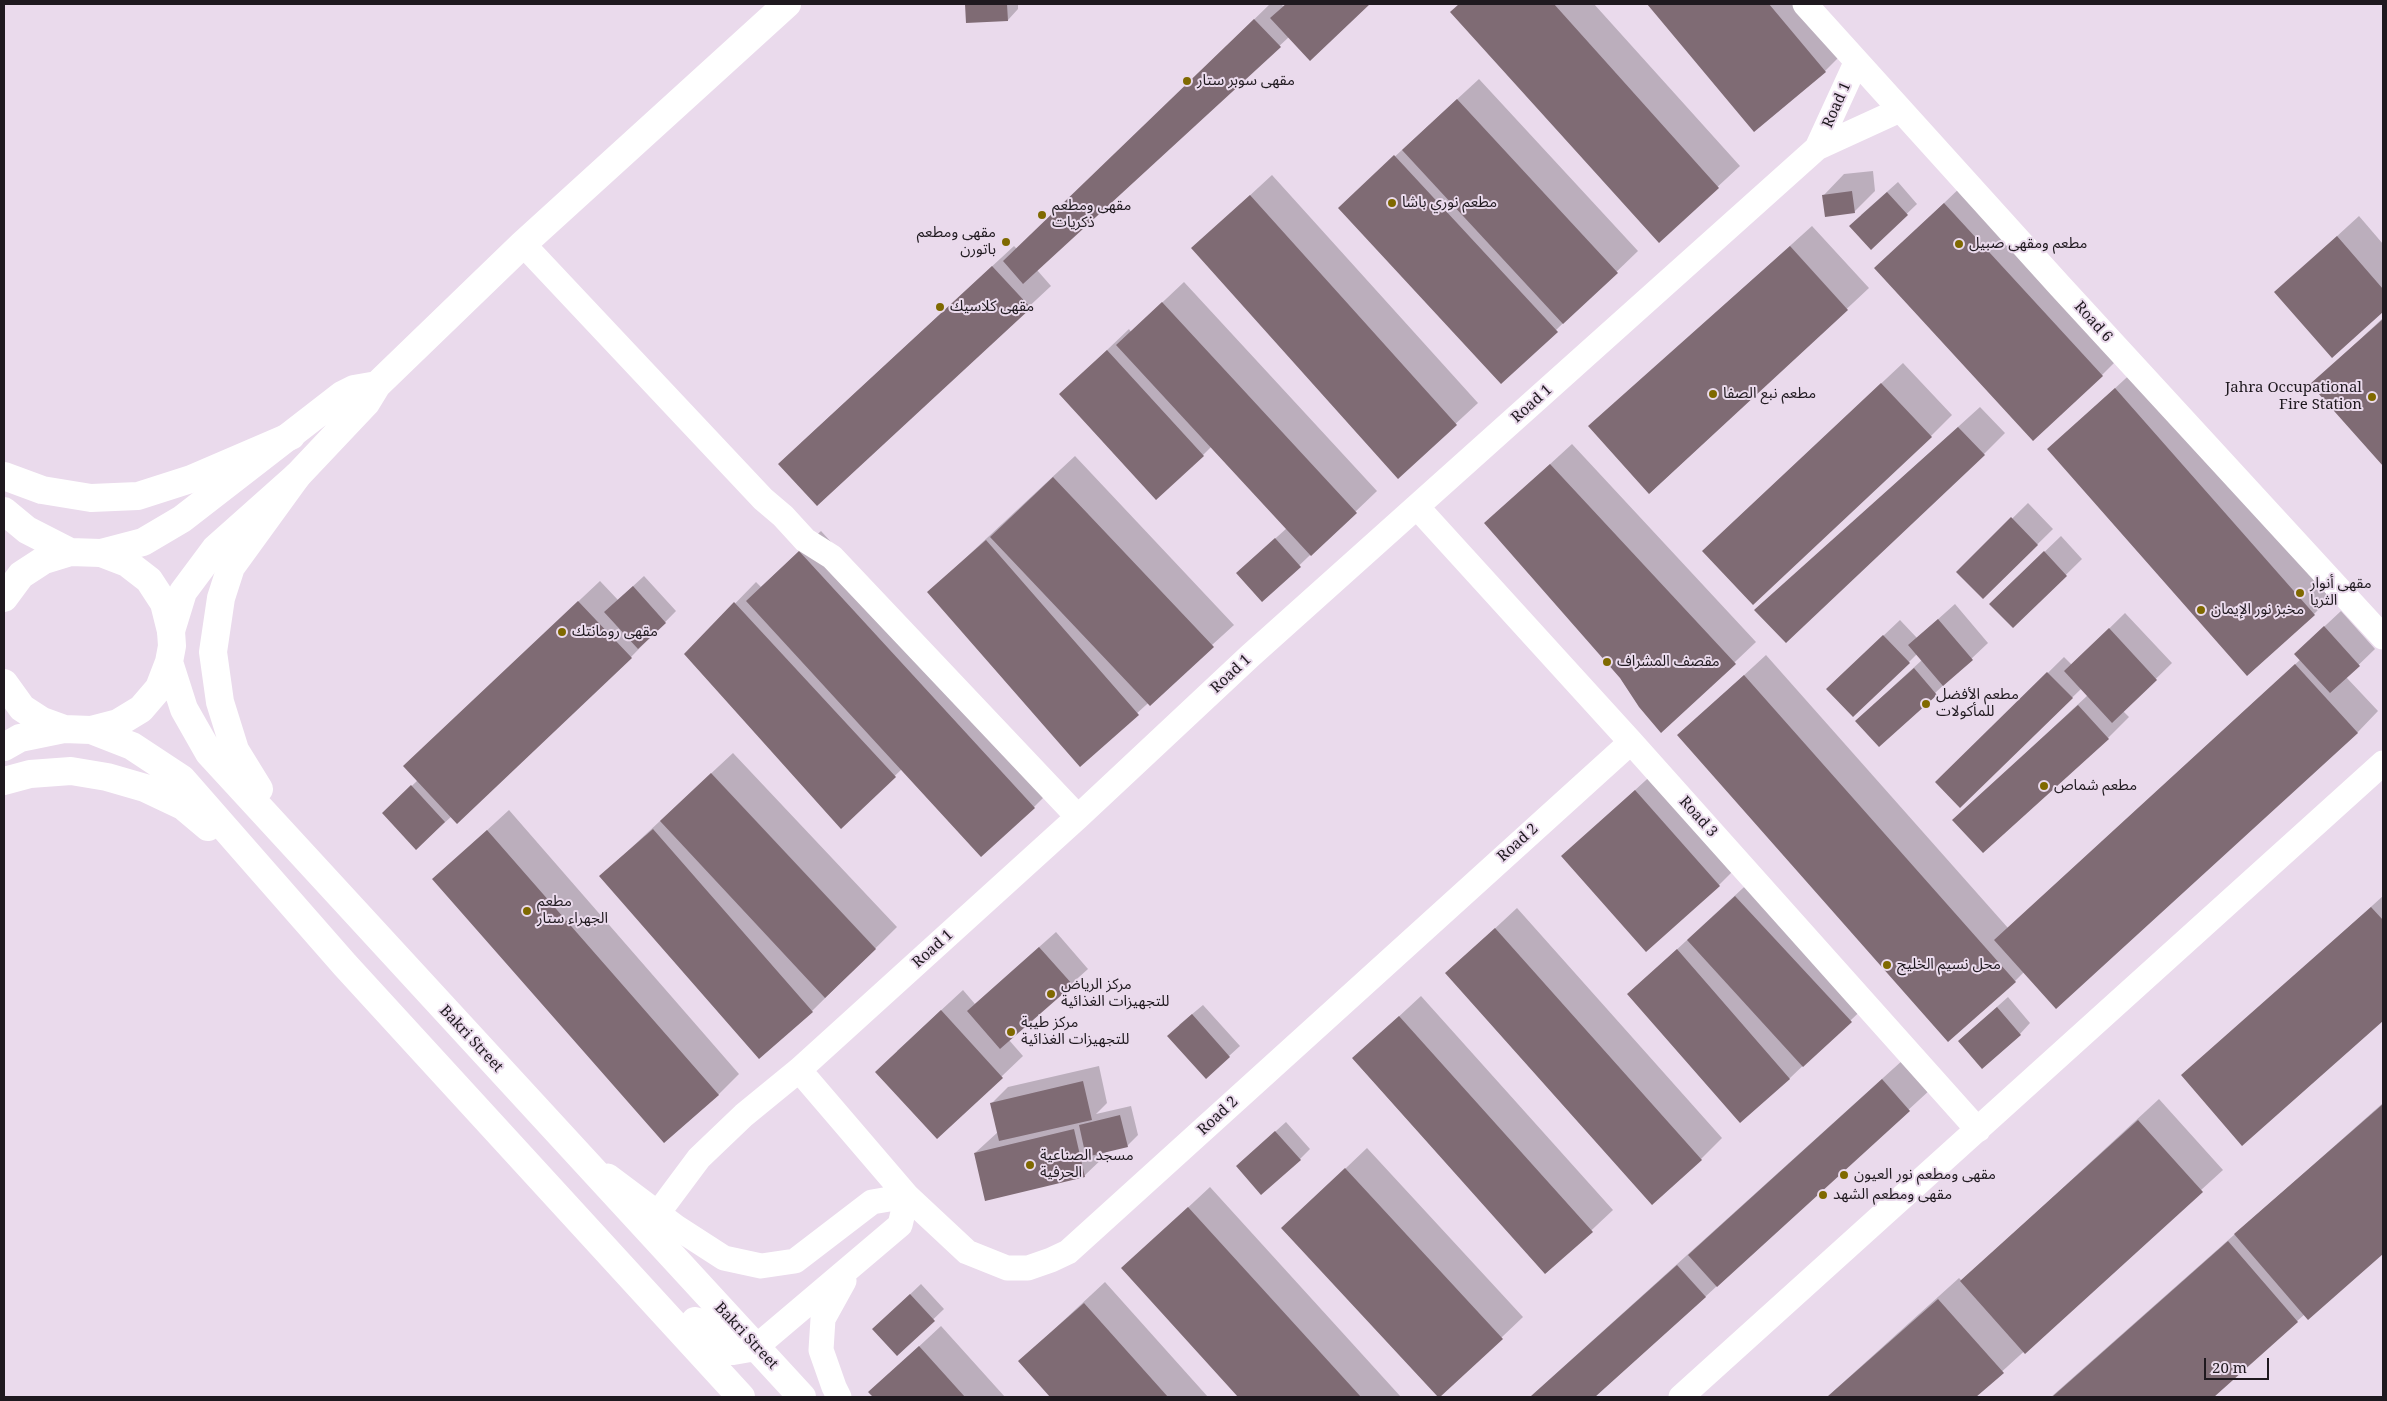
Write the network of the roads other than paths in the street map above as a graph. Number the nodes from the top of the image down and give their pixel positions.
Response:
1 (787, 4) edge
2 (1805, 4) edge
3 (1856, 62) junction
4 (1900, 110) junction
5 (1817, 148) junction
6 (523, 244) junction
7 (377, 385) junction
8 (291, 436) junction
9 (4, 476) edge
10 (297, 476) junction
11 (1417, 507) junction
12 (4, 511) edge
13 (70, 552) junction
14 (101, 553) junction
15 (4, 598) edge
16 (172, 630) junction
17 (2383, 637) edge
18 (169, 662) junction
19 (4, 683) edge
20 (64, 729) junction
21 (91, 730) junction
22 (1631, 742) junction
23 (4, 747) edge
24 (2383, 763) edge
25 (4, 781) edge
26 (1078, 817) junction
27 (292, 844) junction
28 (255, 864) junction
29 (799, 1070) junction
30 (1978, 1130) junction
31 (574, 1150) junction
32 (908, 1196) junction
33 (572, 1210) junction
34 (658, 1213) junction
35 (850, 1269) junction
36 (756, 1347) junction
37 (741, 1397) edge
38 (802, 1397) edge
39 (839, 1397) edge
40 (1681, 1397) edge

1 - 6 main road
2 - 3 street, Road 6
3 - 4 street, Road 6
3 - 5 street, Road 1
4 - 5 street, Road 1
4 - 17 street, Road 6
5 - 11 street, Road 1
6 - 7 main road
6 - 26 street
7 - 8 main road
7 - 10 main road
8 - 9 main road
8 - 14 main road
10 - 16 main road
10 - 27 main road
11 - 22 street, Road 3
11 - 26 street, Road 1
12 - 13 main road
13 - 14 main road
13 - 15 main road
14 - 16 main road
16 - 18 main road
18 - 21 main road
18 - 27 main road, Bakri Street
19 - 20 main road
20 - 21 main road
20 - 23 main road
21 - 28 main road
22 - 30 street, Road 3
22 - 32 street, Road 2
24 - 30 street
25 - 28 main road
26 - 29 street, Road 1
27 - 31 main road, Bakri Street
28 - 33 main road
29 - 32 street, Road 2
29 - 34 street, Road 1
30 - 40 street
31 - 34 street
31 - 36 main road, Bakri Street
32 - 34 street
32 - 35 street
33 - 36 main road
33 - 37 main road
35 - 36 street
35 - 39 street
36 - 38 main road, Bakri Street

